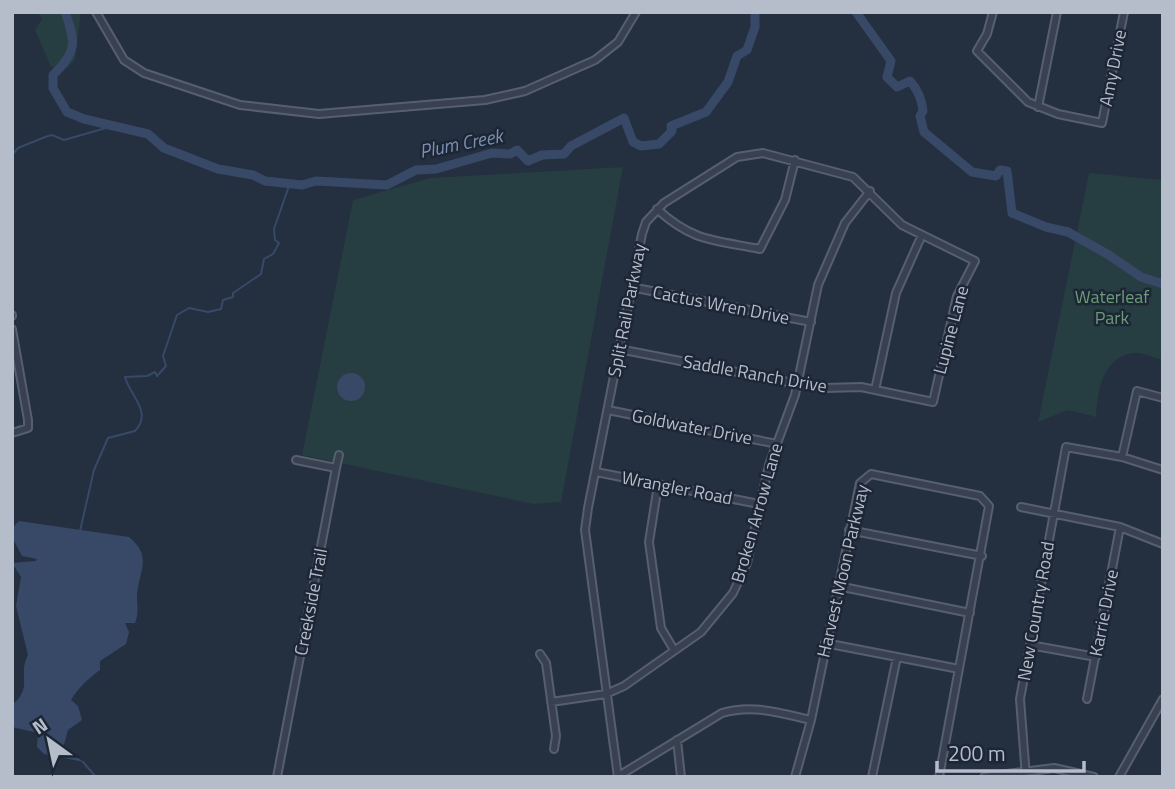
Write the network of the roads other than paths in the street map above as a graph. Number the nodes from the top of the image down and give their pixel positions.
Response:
1 (96, 12) edge
2 (636, 12) edge
3 (993, 12) edge
4 (1057, 12) edge
5 (1124, 12) edge
6 (1038, 107) junction
7 (795, 159) junction
8 (870, 191) junction
9 (657, 209) junction
10 (921, 237) junction
11 (975, 261) joint
12 (631, 287) junction
13 (811, 322) junction
14 (12, 329) edge
15 (620, 349) junction
16 (798, 384) junction
17 (875, 390) junction
18 (1163, 398) edge
19 (933, 402) joint
20 (608, 410) junction
21 (12, 433) edge
22 (777, 443) junction
23 (339, 456) dead end
24 (1122, 457) junction
25 (296, 460) dead end
26 (336, 468) junction
27 (1163, 470) edge
28 (596, 472) junction
29 (659, 485) junction
30 (759, 504) junction
31 (1020, 507) dead end
32 (1054, 514) junction
33 (1120, 527) junction
34 (849, 530) junction
35 (1163, 544) edge
36 (982, 556) junction
37 (838, 586) junction
38 (970, 613) junction
39 (825, 643) junction
40 (1030, 645) junction
41 (674, 650) junction
42 (540, 654) dead end
43 (897, 657) junction
44 (1096, 657) junction
45 (959, 669) junction
46 (606, 694) junction
47 (1087, 699) dead end
48 (1163, 699) edge
49 (551, 702) junction
50 (811, 720) junction
51 (677, 740) junction
52 (554, 749) dead end
53 (1026, 774) edge
54 (277, 777) edge
55 (618, 777) edge
56 (681, 777) edge
57 (795, 777) edge
58 (872, 777) edge
59 (939, 777) edge
60 (984, 777) edge
61 (1094, 777) edge
62 (1119, 777) edge

1 - 2 street
3 - 6 street
4 - 6 street
5 - 6 street, Amy Drive
7 - 8 street, Split Rail Parkway
7 - 9 street, Split Rail Parkway
7 - 9 street
8 - 10 street, Split Rail Parkway
8 - 13 street, Broken Arrow Lane
9 - 12 street, Split Rail Parkway
10 - 11 street, Split Rail Parkway
10 - 17 street
11 - 19 street, Lupine Lane
12 - 13 street, Cactus Wren Drive
12 - 15 street, Split Rail Parkway
13 - 16 street, Broken Arrow Lane
14 - 21 street
15 - 16 street, Saddle Ranch Drive
15 - 20 street, Split Rail Parkway
16 - 17 street, Saddle Ranch Drive
16 - 22 street, Broken Arrow Lane
17 - 19 street, Saddle Ranch Drive
18 - 24 street
20 - 22 street, Goldwater Drive
20 - 28 street, Split Rail Parkway
22 - 30 street, Broken Arrow Lane
23 - 26 street, Creekside Trail
24 - 27 street
24 - 32 street, New Country Road
25 - 26 street
26 - 54 street, Creekside Trail
28 - 29 street, Wrangler Road
28 - 46 street, Split Rail Parkway
29 - 30 street, Wrangler Road
29 - 41 street
30 - 41 street, Broken Arrow Lane
31 - 32 street
32 - 33 street
32 - 40 street, New Country Road
33 - 35 street
33 - 44 street, Karrie Drive
34 - 36 street
34 - 36 street, Harvest Moon Parkway
34 - 37 street, Harvest Moon Parkway
36 - 38 street, Harvest Moon Parkway
37 - 38 street
37 - 39 street, Harvest Moon Parkway
38 - 45 street, Harvest Moon Parkway
39 - 43 street
39 - 50 street, Harvest Moon Parkway
40 - 44 street
40 - 53 street, New Country Road
41 - 46 street, Broken Arrow Lane
42 - 49 street
43 - 45 street
43 - 58 street
44 - 47 street, Karrie Drive
45 - 59 street, Harvest Moon Parkway
46 - 49 street, Broken Arrow Lane
46 - 55 street, Split Rail Parkway
48 - 62 street
49 - 52 street
50 - 51 street
50 - 57 street, Harvest Moon Parkway
51 - 55 street
51 - 56 street
53 - 60 street
53 - 61 street

